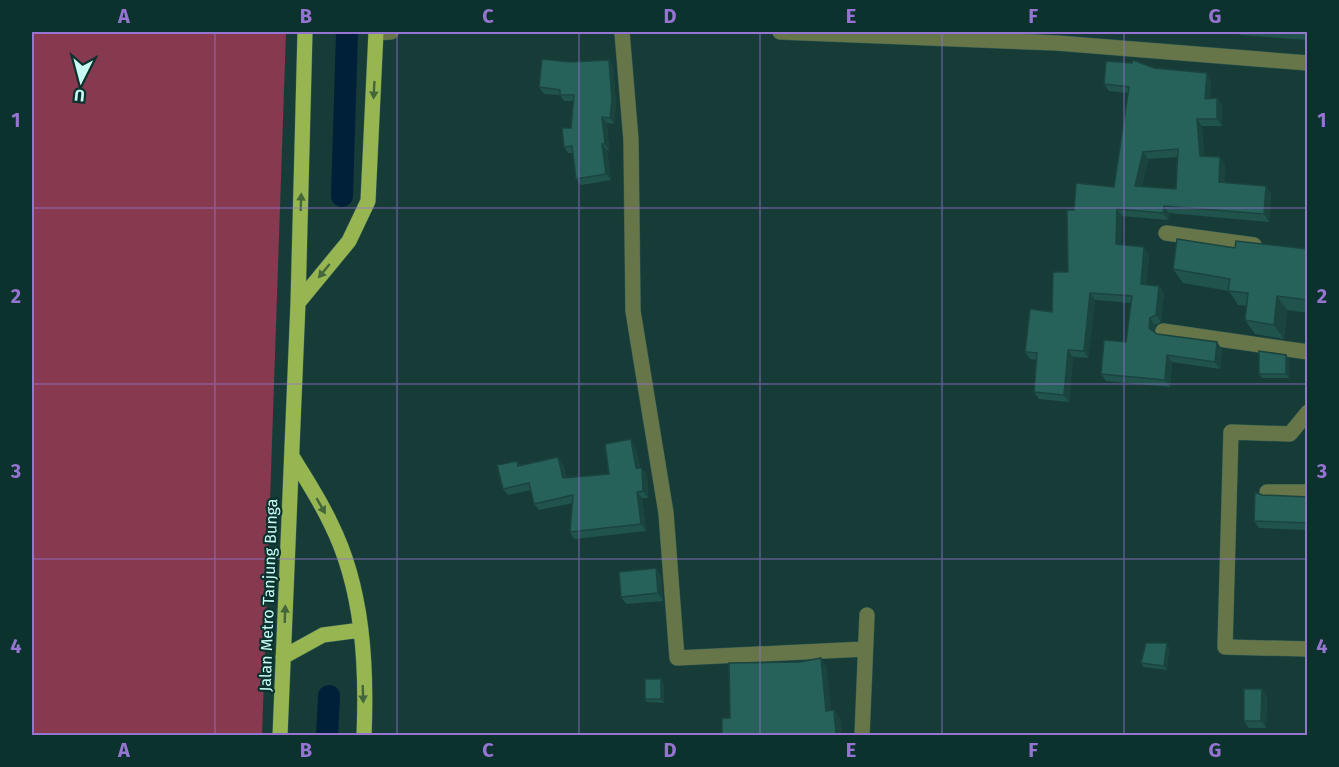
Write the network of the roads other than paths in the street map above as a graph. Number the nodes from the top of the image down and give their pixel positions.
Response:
1 (306, 32) edge
2 (381, 32) edge
3 (622, 32) edge
4 (780, 32) edge
5 (1308, 63) edge
6 (1166, 233) dead end
7 (1272, 247) edge
8 (298, 303) junction
9 (1163, 331) dead end
10 (1308, 352) edge
11 (1308, 412) edge
12 (292, 456) junction
13 (1267, 492) dead end
14 (1308, 492) edge
15 (867, 615) dead end
16 (361, 630) junction
17 (865, 649) junction
18 (1308, 649) edge
19 (283, 657) junction
20 (280, 735) edge
21 (364, 735) edge
22 (862, 735) edge

8 -> 1 main road, Jalan Metro Tanjung Bunga
2 -> 8 main road
3 - 17 street
4 - 5 street
6 - 7 street
8 - 12 main road, Jalan Metro Tanjung Bunga
9 - 10 street
11 - 18 street
12 -> 16 main road
19 -> 12 main road, Jalan Metro Tanjung Bunga
13 - 14 street
15 - 17 street
16 - 19 main road
16 -> 21 main road
17 - 22 street
19 - 20 main road, Jalan Metro Tanjung Bunga

